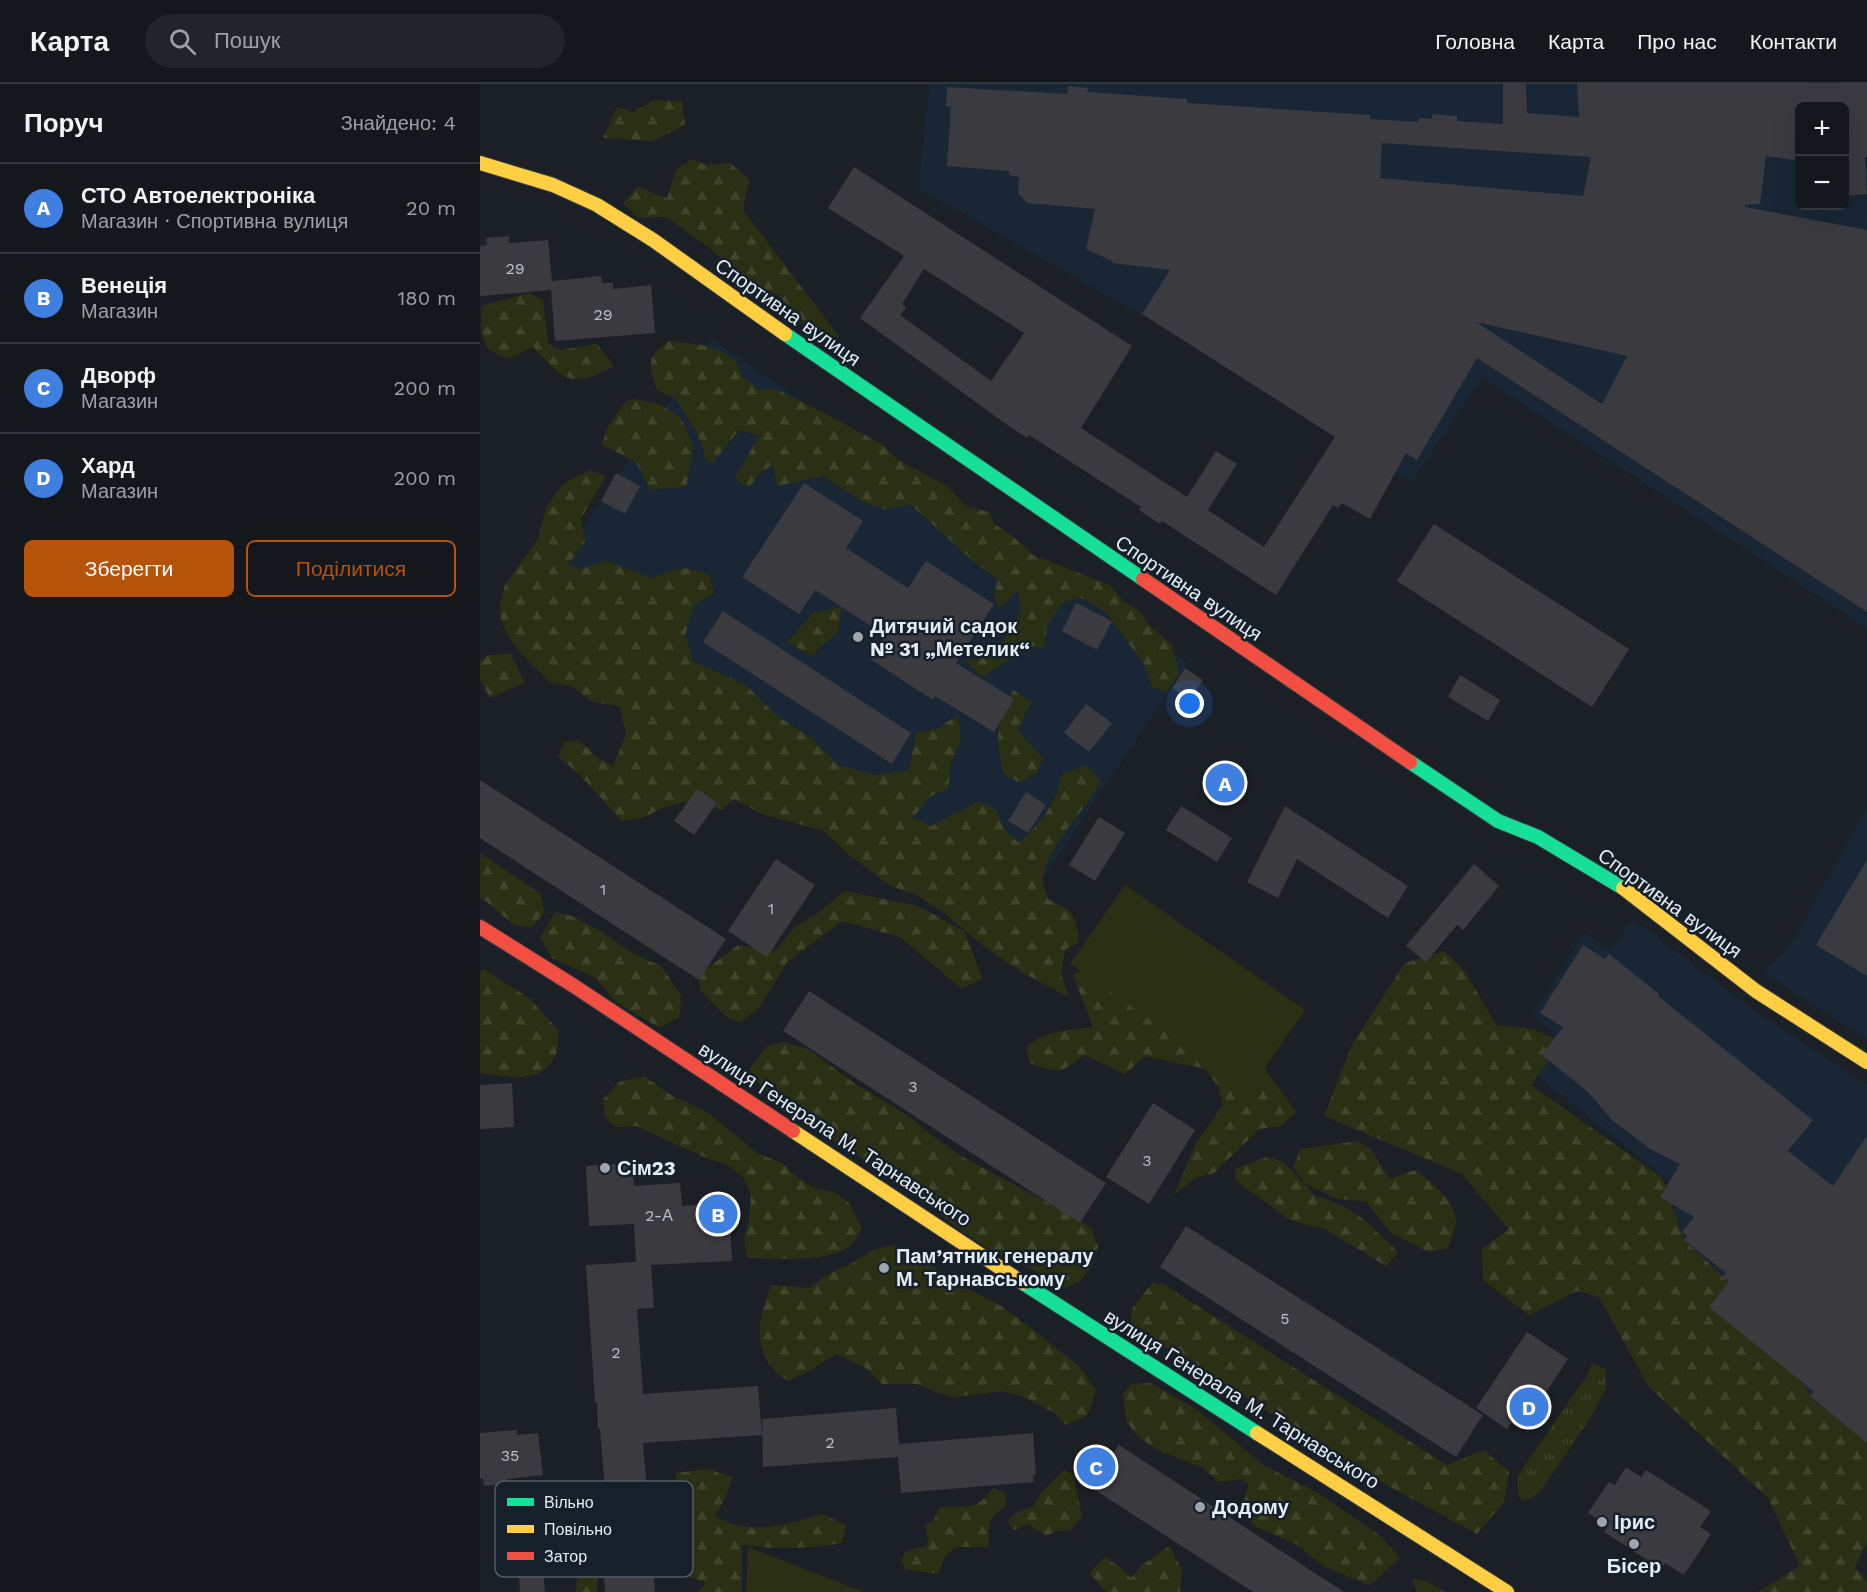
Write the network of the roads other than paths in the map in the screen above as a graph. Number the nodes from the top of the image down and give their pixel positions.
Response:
1 (480, 163) edge
2 (480, 927) edge
3 (504, 942) junction
4 (480, 946) edge
5 (1867, 1062) edge
6 (1507, 1592) edge

1 - 5 street, Спортивна вулиця
2 - 3 street, вулиця Генерала М. Тарнавського
3 - 4 street
3 - 6 street, вулиця Генерала М. Тарнавського

